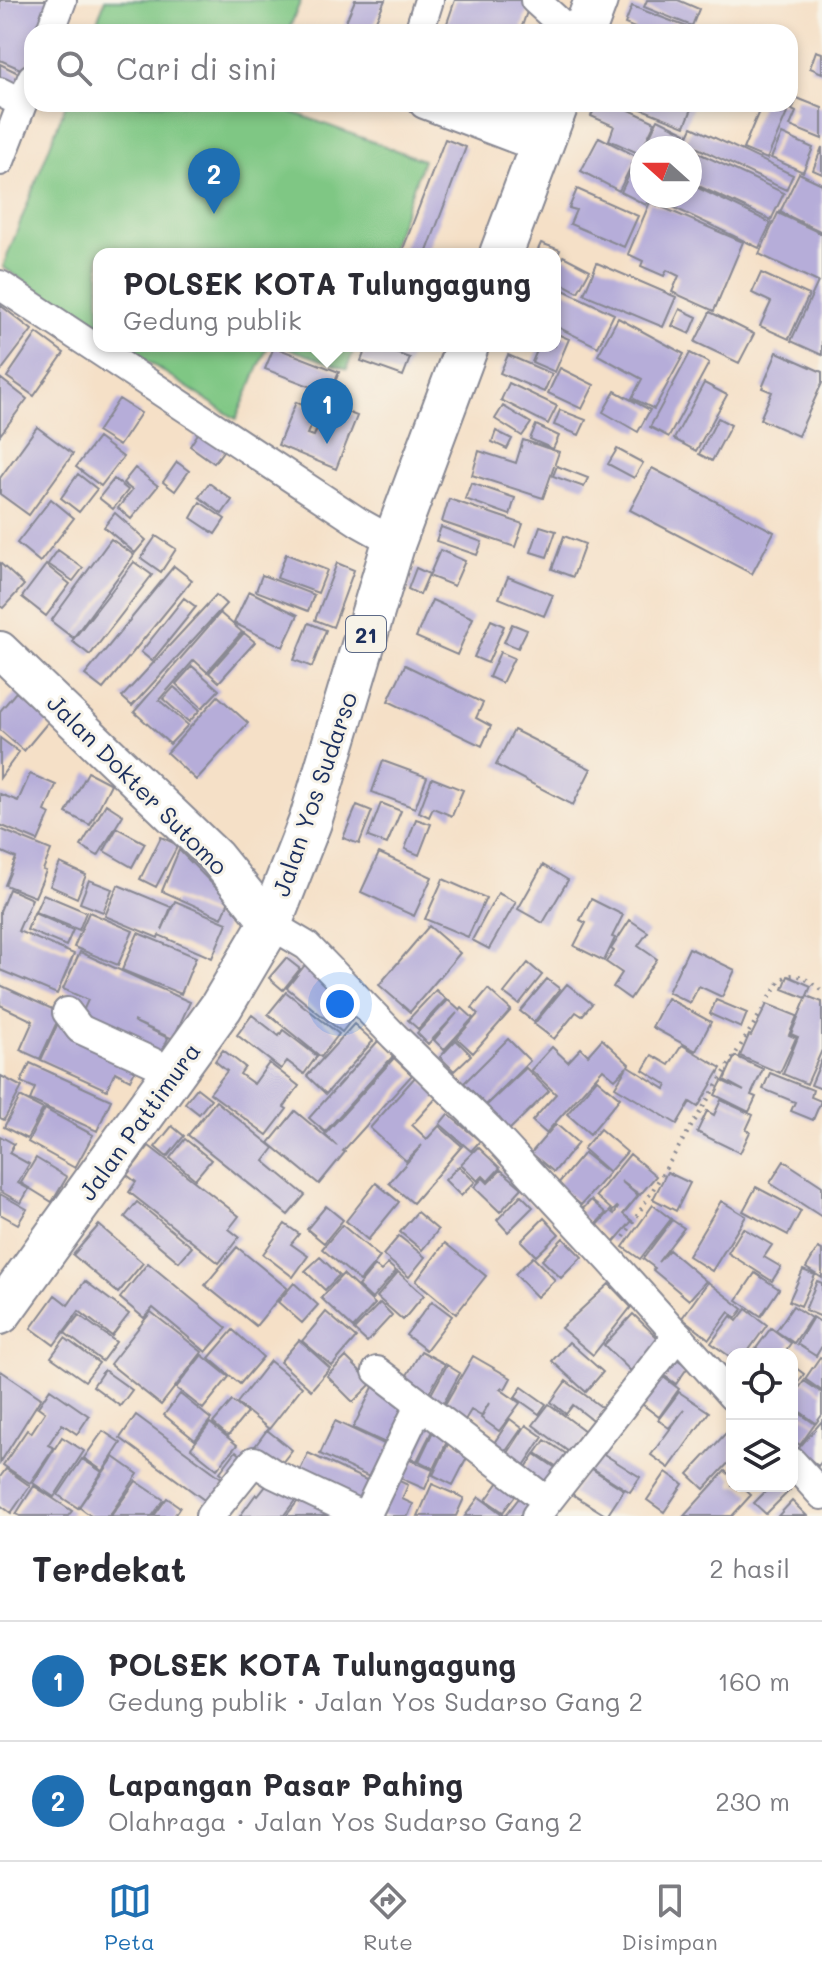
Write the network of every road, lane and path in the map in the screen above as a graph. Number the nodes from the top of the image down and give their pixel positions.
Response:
1 (62, 0) edge
2 (429, 0) edge
3 (535, 0) edge
4 (596, 0) edge
5 (53, 24) edge
6 (422, 24) edge
7 (561, 24) edge
8 (587, 24) edge
9 (18, 91) edge
10 (467, 112) edge
11 (504, 112) edge
12 (548, 127) edge
13 (0, 161) edge
14 (503, 248) edge
15 (0, 285) edge
16 (93, 346) edge
17 (101, 352) edge
18 (465, 352) edge
19 (394, 542) junction
20 (0, 650) edge
21 (270, 924) junction
22 (822, 991) edge
23 (67, 1012) dead end
24 (174, 1072) junction
25 (610, 1260) junction
26 (0, 1313) edge
27 (678, 1335) junction
28 (377, 1371) dead end
29 (726, 1389) edge
30 (420, 1404) junction
31 (798, 1469) edge
32 (822, 1495) edge
33 (542, 1508) edge
34 (210, 1516) edge
35 (365, 1516) edge

1 - 5 street
2 - 6 street
3 - 7 street
4 - 8 highway
9 - 13 street
10 - 12 street
11 - 12 street
12 - 14 highway
15 - 16 street
17 - 19 street
18 - 19 highway, Jalan Yos Sudarso / 21
19 - 21 highway, Jalan Yos Sudarso / 21
20 - 21 main road, Jalan Dokter Sutomo
21 - 24 highway, Jalan Pattimura / 21
21 - 25 street
22 - 25 path
23 - 24 street
24 - 26 highway, Jalan Pattimura / 21
25 - 27 street
27 - 29 street
27 - 33 street
28 - 30 street
30 - 33 street
30 - 35 street
31 - 32 street
34 - 35 street

